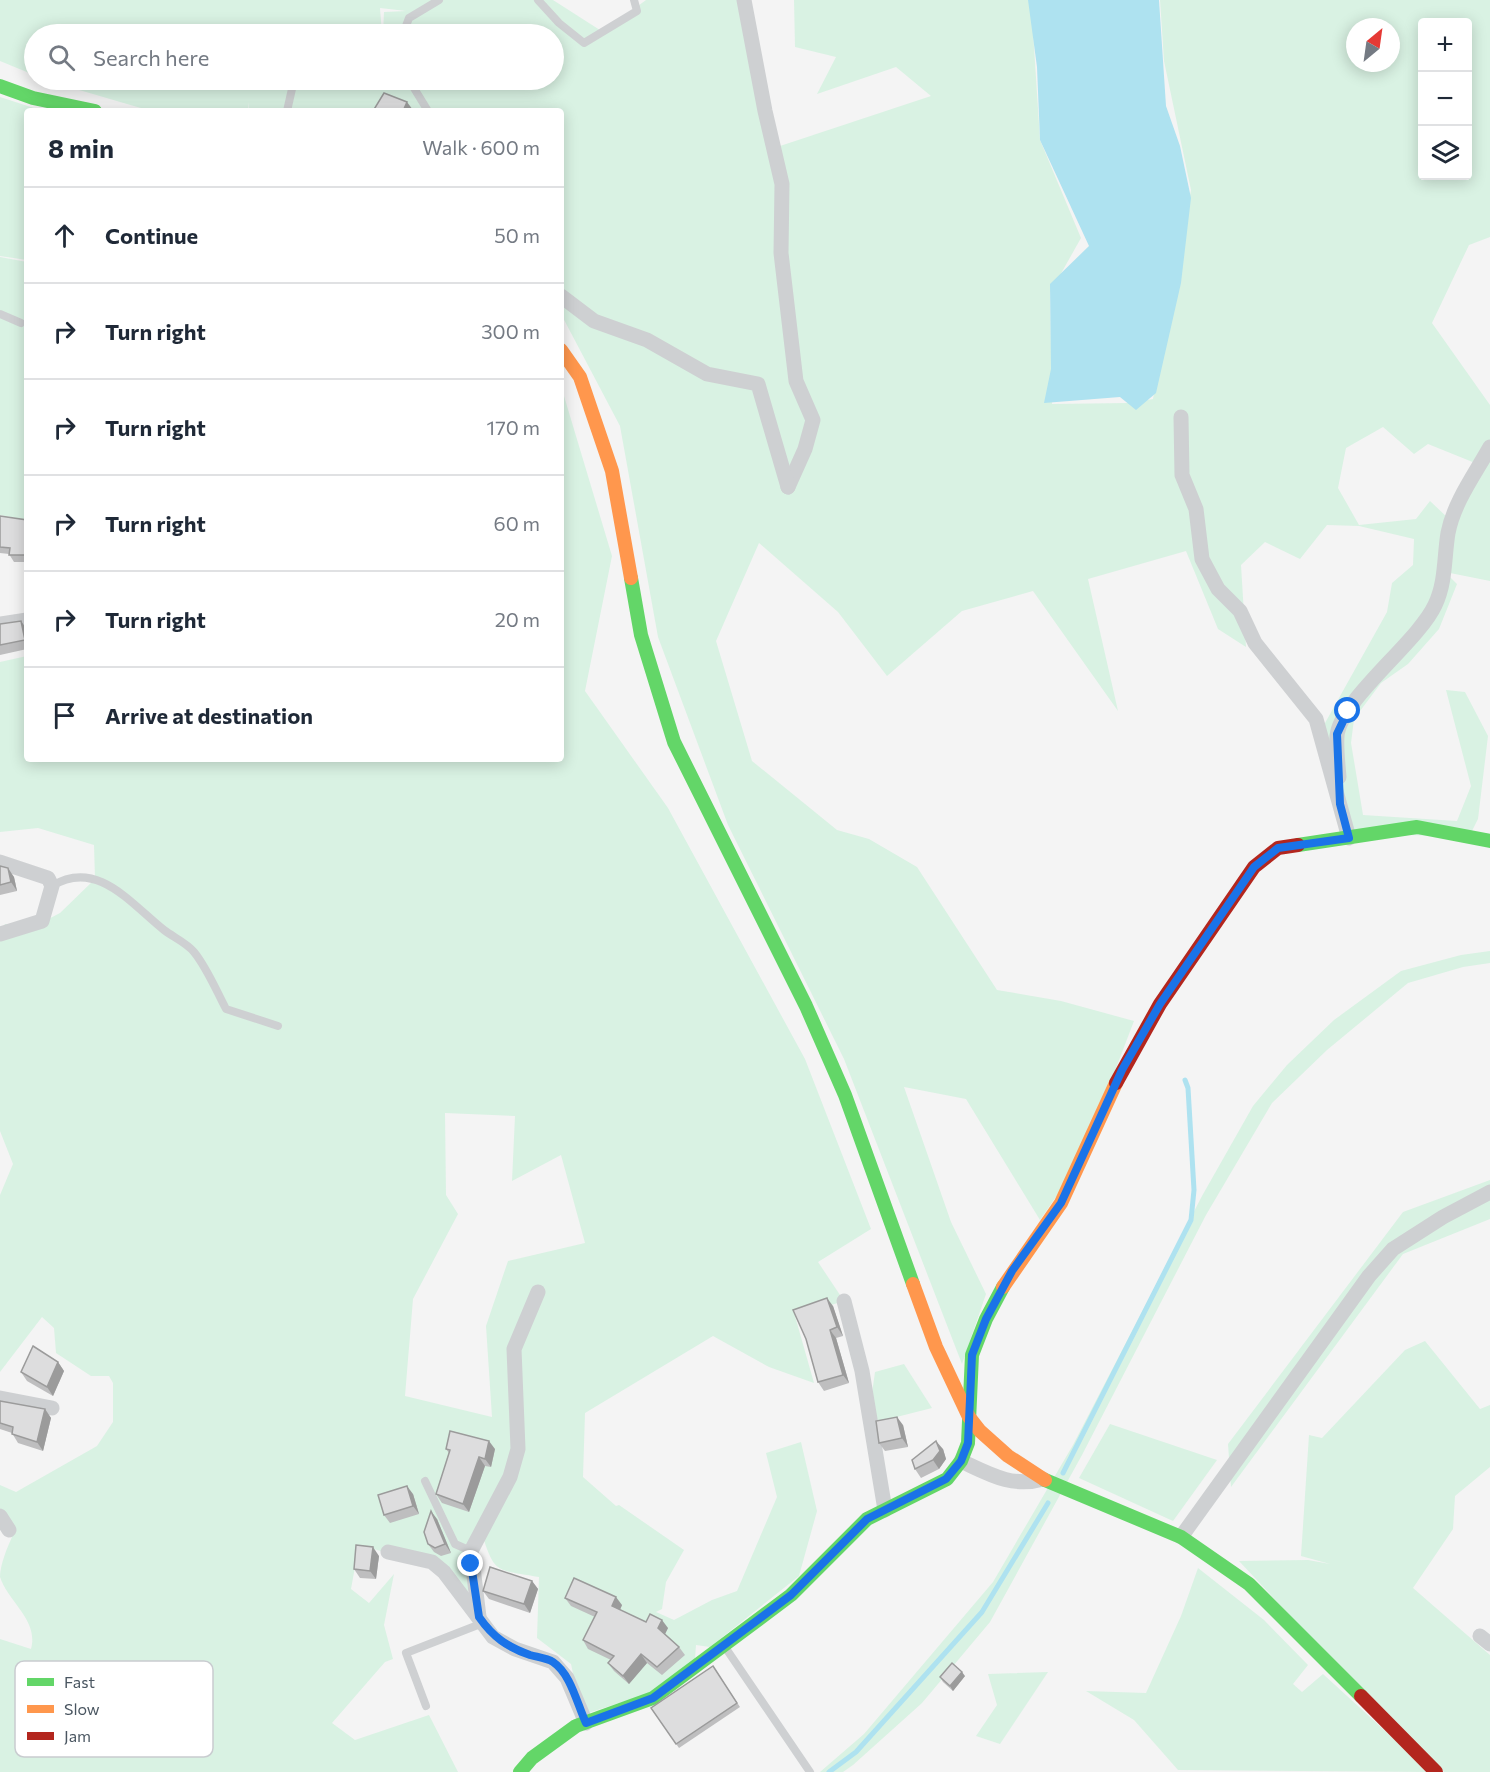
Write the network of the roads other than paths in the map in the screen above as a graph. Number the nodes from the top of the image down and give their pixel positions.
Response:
1 (538, 0) edge
2 (634, 0) edge
3 (744, 0) edge
4 (434, 1) edge
5 (407, 24) edge
6 (560, 24) edge
7 (564, 27) edge
8 (0, 86) edge
9 (292, 90) edge
10 (415, 90) edge
11 (81, 108) edge
12 (288, 108) edge
13 (426, 108) edge
14 (564, 298) edge
15 (0, 314) edge
16 (21, 322) dead end
17 (564, 354) edge
18 (1181, 417) dead end
19 (1490, 447) edge
20 (24, 620) edge
21 (0, 624) edge
22 (1340, 804) junction
23 (1349, 838) junction
24 (1490, 840) edge
25 (0, 862) edge
26 (52, 886) junction
27 (0, 934) edge
28 (278, 1026) dead end
29 (1490, 1192) edge
30 (538, 1292) dead end
31 (844, 1301) dead end
32 (0, 1398) edge
33 (52, 1408) dead end
34 (969, 1417) junction
35 (961, 1461) junction
36 (1043, 1479) junction
37 (425, 1481) dead end
38 (885, 1510) junction
39 (0, 1516) edge
40 (9, 1530) dead end
41 (1181, 1537) junction
42 (471, 1551) junction
43 (388, 1552) dead end
44 (481, 1620) junction
45 (724, 1645) junction
46 (426, 1706) dead end
47 (586, 1723) junction
48 (809, 1771) edge
49 (520, 1772) edge
50 (1436, 1772) edge

1 - 6 lane
2 - 7 lane
3 - 14 street
4 - 5 lane
8 - 11 street
9 - 12 lane
10 - 13 lane
15 - 16 lane
17 - 34 street
18 - 22 street
19 - 22 street
20 - 21 street
22 - 23 street
23 - 24 street
23 - 34 street
25 - 26 street
26 - 27 street
26 - 28 lane
29 - 41 street
30 - 42 street
31 - 38 street
32 - 33 street
34 - 35 street
34 - 36 street
35 - 36 street
35 - 38 street
36 - 41 street
37 - 42 lane
38 - 45 street
39 - 40 street
41 - 50 street
42 - 44 street
43 - 44 street
44 - 46 lane
44 - 47 street
45 - 47 street
45 - 48 lane
47 - 49 street

